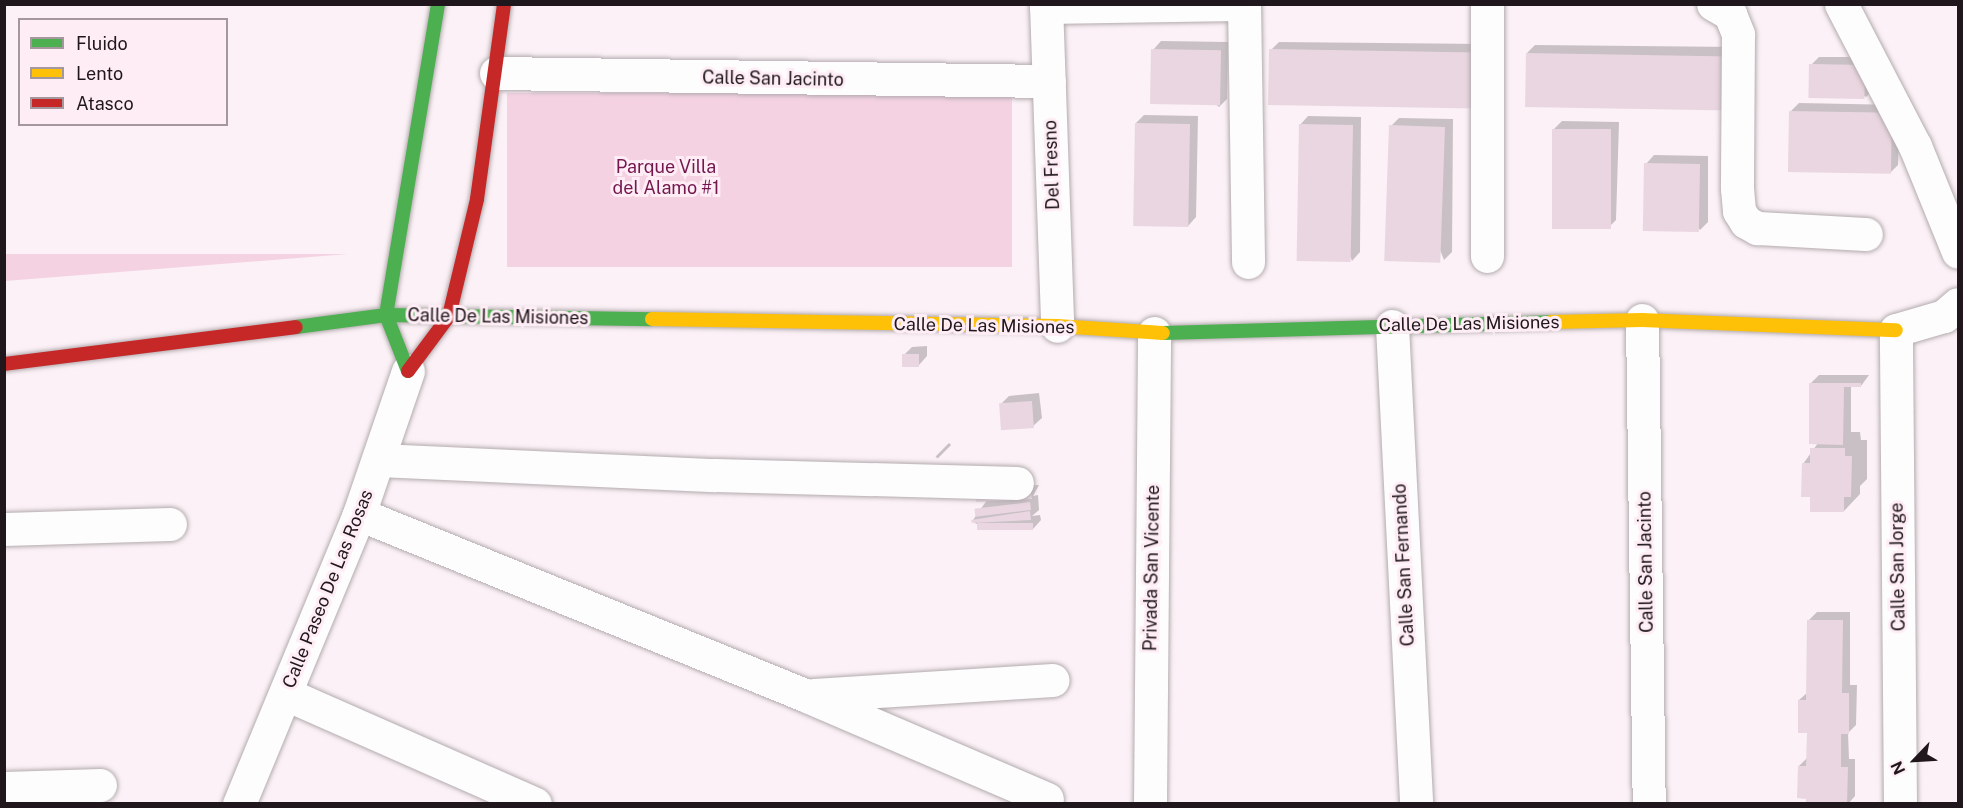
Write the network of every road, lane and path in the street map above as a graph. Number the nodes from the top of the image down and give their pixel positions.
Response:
1 (438, 4) edge
2 (504, 4) edge
3 (1238, 4) edge
4 (1244, 4) edge
5 (1487, 4) edge
6 (1841, 4) edge
7 (1046, 6) edge
8 (1722, 9) edge
9 (496, 73) junction
10 (1049, 81) junction
11 (1866, 234) dead end
12 (1959, 252) edge
13 (1487, 256) dead end
14 (1248, 262) dead end
15 (1959, 303) edge
16 (386, 315) junction
17 (449, 316) junction
18 (1642, 320) junction
19 (1057, 326) junction
20 (1392, 326) junction
21 (1896, 330) junction
22 (1154, 333) junction
23 (4, 364) edge
24 (408, 371) junction
25 (380, 460) junction
26 (1017, 483) dead end
27 (359, 514) junction
28 (170, 524) dead end
29 (4, 529) edge
30 (1053, 680) dead end
31 (286, 694) junction
32 (807, 696) junction
33 (100, 786) dead end
34 (4, 788) edge
35 (1047, 800) dead end
36 (239, 804) edge
37 (534, 804) edge
38 (1149, 804) edge
39 (1416, 804) edge
40 (1649, 804) edge
41 (1900, 804) edge

1 - 16 street
2 - 9 street, Calle Paseo De Las Rosas
3 - 7 street
4 - 14 street
5 - 13 street
6 - 12 street
7 - 10 street, Del Fresno
8 - 11 street
9 - 10 street, Calle San Jacinto
9 - 17 street, Calle Paseo De Las Rosas
10 - 19 street, Del Fresno
15 - 21 street, Calle De Las Misiones
16 - 17 street, Calle De Las Misiones
16 - 23 street, Calle De Las Misiones
16 - 24 street
17 - 19 street, Calle De Las Misiones
17 - 24 street, Calle Paseo De Las Rosas
18 - 20 street, Calle De Las Misiones
18 - 21 street, Calle De Las Misiones
18 - 40 street, Calle San Jacinto
19 - 22 street, Calle De Las Misiones
20 - 22 street, Calle De Las Misiones
20 - 39 street, Calle San Fernando
21 - 41 street, Calle San Jorge
22 - 38 street, Privada San Vicente
24 - 25 street, Calle Paseo De Las Rosas
25 - 26 street
25 - 27 street, Calle Paseo De Las Rosas
27 - 31 street, Calle Paseo De Las Rosas
27 - 32 street
28 - 29 street
30 - 32 street
31 - 36 street, Calle Paseo De Las Rosas
31 - 37 street
32 - 35 street
33 - 34 street

